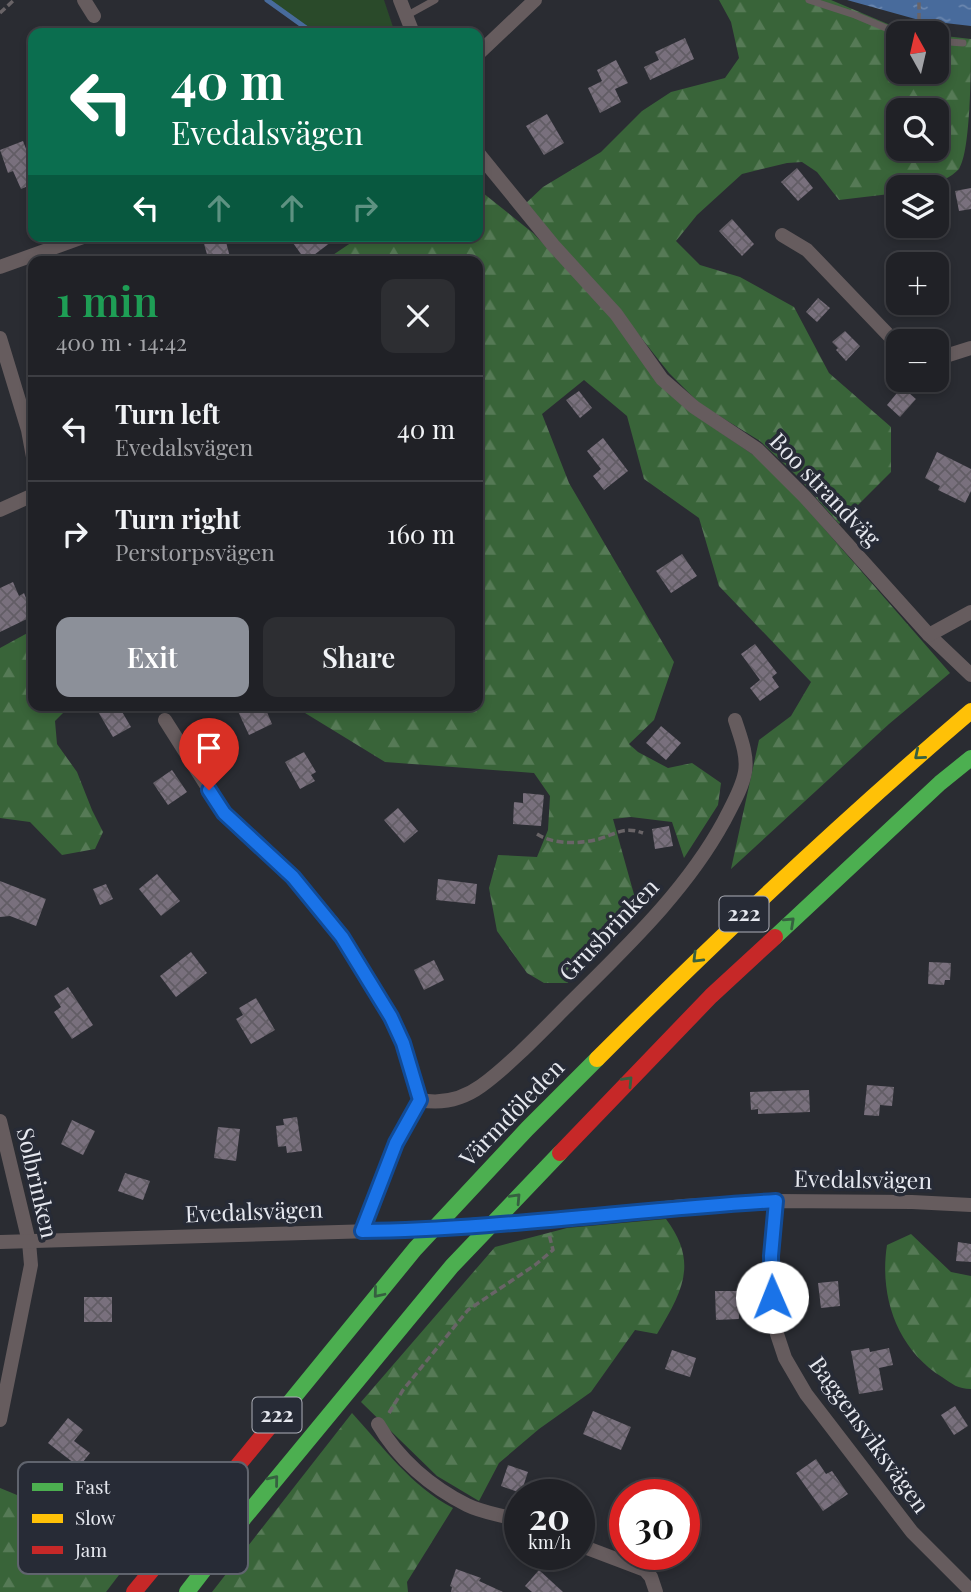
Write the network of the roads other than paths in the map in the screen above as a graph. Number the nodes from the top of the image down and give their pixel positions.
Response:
1 (84, 0) edge
2 (400, 0) edge
3 (435, 0) edge
4 (535, 0) edge
5 (810, 0) edge
6 (94, 16) dead end
7 (406, 16) junction
8 (411, 28) edge
9 (886, 28) edge
10 (949, 42) edge
11 (963, 43) dead end
12 (483, 49) edge
13 (483, 159) edge
14 (782, 235) dead end
15 (69, 242) edge
16 (31, 256) edge
17 (28, 257) edge
18 (0, 267) edge
19 (886, 332) edge
20 (0, 338) edge
21 (971, 348) edge
22 (949, 355) edge
23 (28, 430) edge
24 (28, 497) edge
25 (0, 510) edge
26 (971, 612) edge
27 (929, 635) junction
28 (971, 675) edge
29 (971, 711) edge
30 (165, 719) dead end
31 (735, 720) dead end
32 (971, 758) edge
33 (420, 1100) junction
34 (0, 1121) edge
35 (776, 1201) junction
36 (971, 1205) edge
37 (362, 1231) junction
38 (0, 1242) edge
39 (29, 1242) junction
40 (0, 1420) edge
41 (378, 1424) road end
42 (239, 1462) edge
43 (248, 1513) edge
44 (504, 1516) edge
45 (595, 1551) edge
46 (149, 1574) edge
47 (201, 1574) edge
48 (971, 1591) edge
49 (134, 1592) edge
50 (187, 1592) edge
51 (656, 1592) edge

1 - 6 street
2 - 7 street
3 - 7 lane
4 - 12 street
5 - 9 lane
7 - 8 street
10 - 11 lane
13 - 27 street, Boo strandväg
14 - 19 street
15 - 16 street
17 - 18 street
20 - 23 street
21 - 22 street
24 - 25 street
26 - 27 street
27 - 28 street, Boo strandväg
29 -> 42 highway, Värmdöleden / 222
30 - 33 street
31 - 33 street, Grusbrinken
43 -> 32 highway, 222
33 - 37 street
34 - 39 street, Solbrinken
35 - 36 street, Evedalsvägen
35 - 37 street, Evedalsvägen
35 - 48 street, Baggensviksvägen
37 - 39 street, Evedalsvägen
38 - 39 street, Evedalsvägen
39 - 40 street, Solbrinken
41 - 44 street
45 - 51 street
46 -> 49 highway, Värmdöleden / 222
50 -> 47 highway, 222

